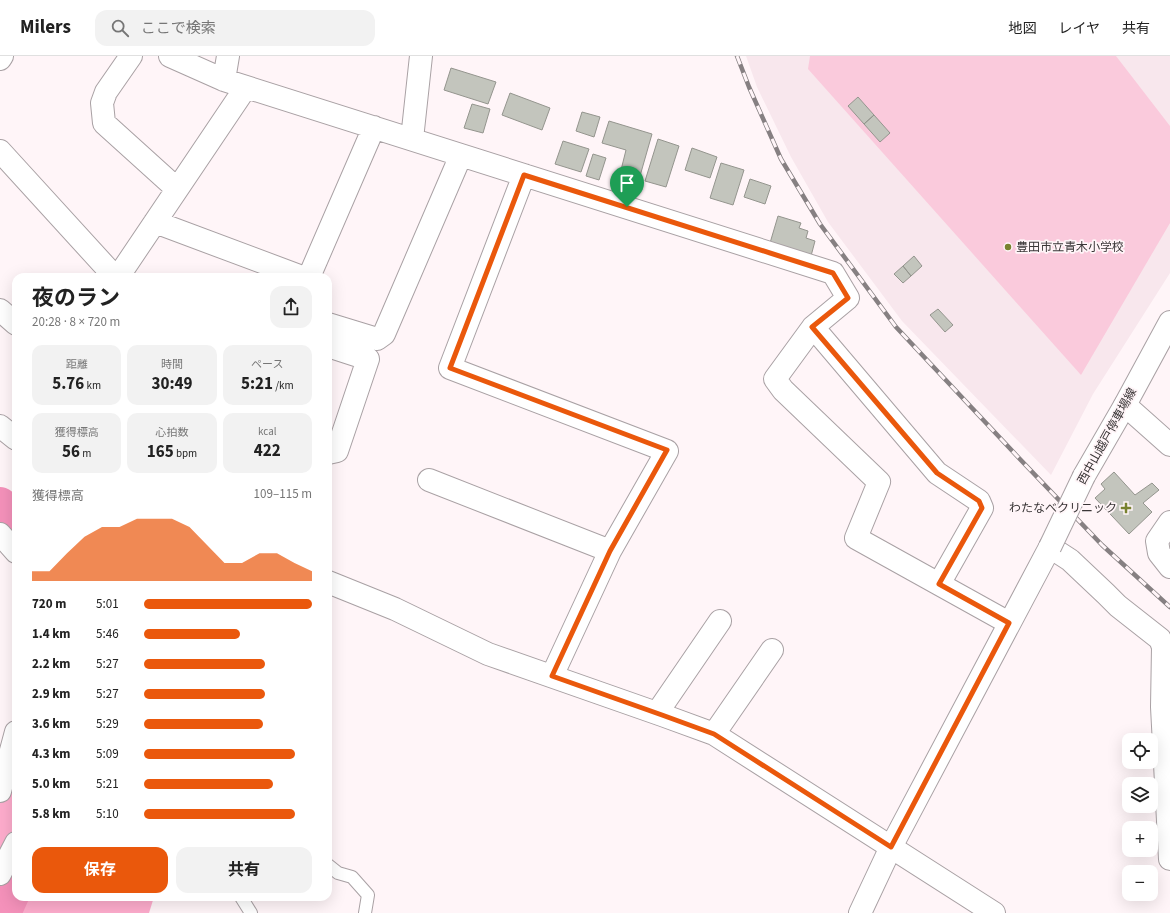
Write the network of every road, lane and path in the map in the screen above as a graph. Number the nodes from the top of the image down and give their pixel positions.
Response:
1 (2, 56) edge
2 (131, 56) edge
3 (170, 56) edge
4 (228, 56) edge
5 (422, 56) edge
6 (0, 59) edge
7 (224, 80) junction
8 (246, 87) junction
9 (374, 127) junction
10 (412, 139) junction
11 (0, 151) edge
12 (461, 155) junction
13 (524, 175) junction
14 (177, 189) junction
15 (155, 222) junction
16 (112, 273) edge
17 (119, 273) edge
18 (291, 273) edge
19 (311, 273) edge
20 (0, 310) edge
21 (12, 320) edge
22 (1170, 322) edge
23 (332, 325) edge
24 (812, 327) junction
25 (332, 347) edge
26 (1125, 405) junction
27 (0, 426) edge
28 (12, 436) edge
29 (1170, 445) edge
30 (332, 452) edge
31 (429, 480) dead end
32 (1170, 522) edge
33 (0, 534) edge
34 (1050, 547) junction
35 (12, 548) edge
36 (610, 551) junction
37 (1170, 566) edge
38 (332, 584) edge
39 (939, 584) junction
40 (720, 621) dead end
41 (1009, 623) junction
42 (772, 650) dead end
43 (552, 676) junction
44 (657, 713) junction
45 (714, 734) junction
46 (12, 746) edge
47 (0, 790) edge
48 (891, 847) junction
49 (12, 850) edge
50 (1170, 859) edge
51 (332, 868) edge
52 (0, 874) edge
53 (244, 901) edge
54 (251, 913) edge
55 (365, 913) edge
56 (860, 913) edge
57 (994, 913) edge

1 - 6 street
2 - 14 street
3 - 7 street
4 - 7 street
5 - 10 street
7 - 8 street
8 - 9 street
8 - 14 street
9 - 10 street
9 - 19 street
10 - 12 street
11 - 16 street
12 - 13 street
12 - 23 street
13 - 24 street
13 - 36 street
14 - 15 street
15 - 17 street
15 - 18 street
20 - 21 street
22 - 26 street, 西中山越戸停車場線
24 - 39 street
24 - 39 street
25 - 30 street
26 - 29 street
26 - 34 street, 西中山越戸停車場線, bridge
27 - 28 street
31 - 36 street
32 - 37 street
33 - 35 street
34 - 41 street, 西中山越戸停車場線
34 - 50 street
36 - 43 street
38 - 43 street
39 - 41 street
40 - 44 street
41 - 48 street, 西中山越戸停車場線
42 - 45 street
43 - 44 street
44 - 45 street
45 - 48 street
46 - 47 street
48 - 56 street, 西中山越戸停車場線
48 - 57 street
49 - 52 street
51 - 55 lane
53 - 54 lane

